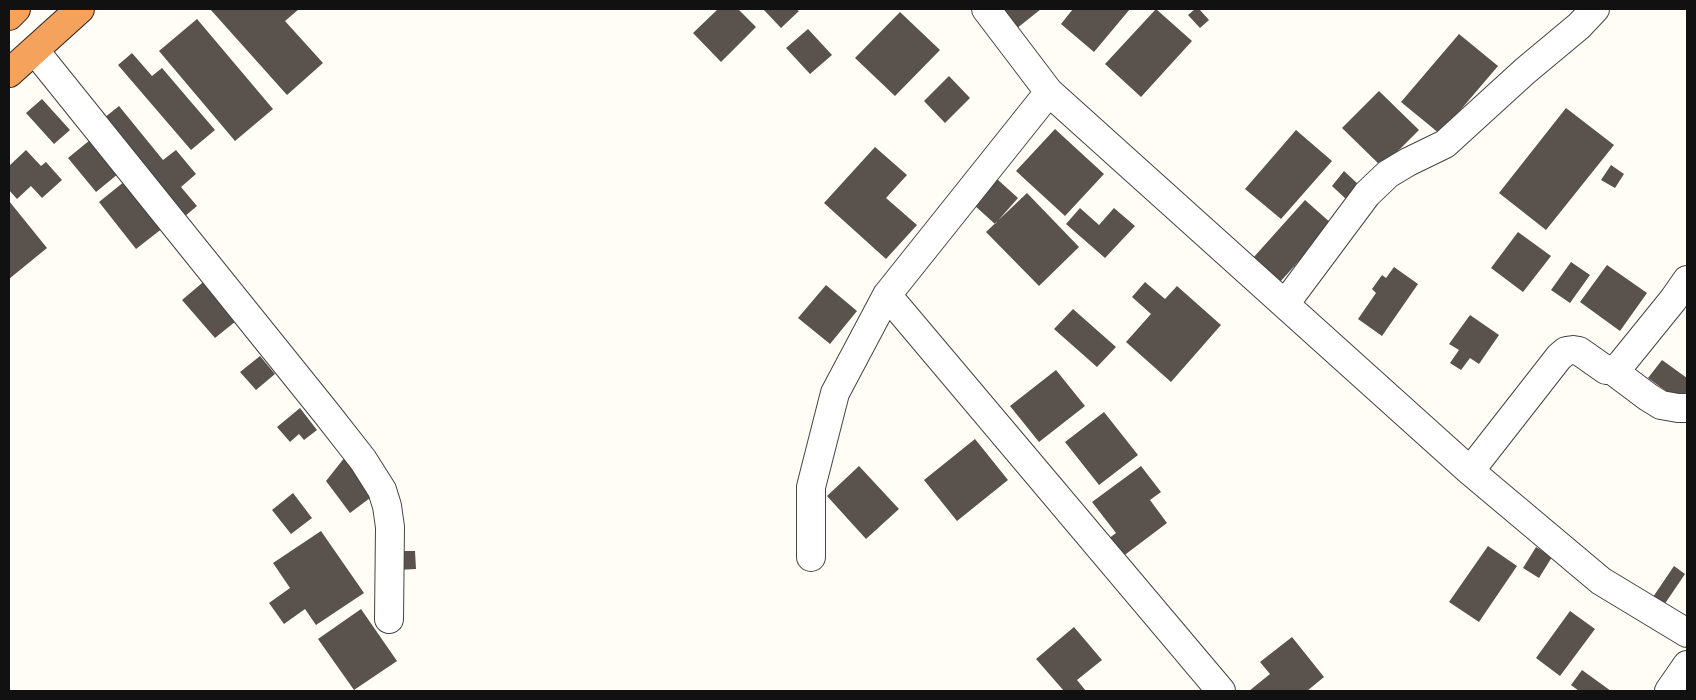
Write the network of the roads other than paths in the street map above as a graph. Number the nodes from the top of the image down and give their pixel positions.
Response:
1 (16, 9) edge
2 (80, 9) edge
3 (986, 9) edge
4 (1596, 9) edge
5 (9, 16) edge
6 (35, 51) junction
7 (9, 73) edge
8 (1049, 92) junction
9 (1687, 280) edge
10 (887, 295) junction
11 (1285, 304) junction
12 (1612, 370) junction
13 (1687, 408) edge
14 (1470, 471) junction
15 (811, 558) dead end
16 (389, 619) dead end
17 (1687, 634) edge
18 (1687, 665) edge
19 (1221, 691) edge
20 (1669, 691) edge

1 - 5 highway
2 - 6 highway
3 - 8 street
4 - 11 street
6 - 7 highway
6 - 16 street
8 - 10 street
8 - 11 street
9 - 12 street
10 - 15 street
10 - 19 street
11 - 14 street
12 - 13 street
12 - 14 street
14 - 17 street
18 - 20 street

